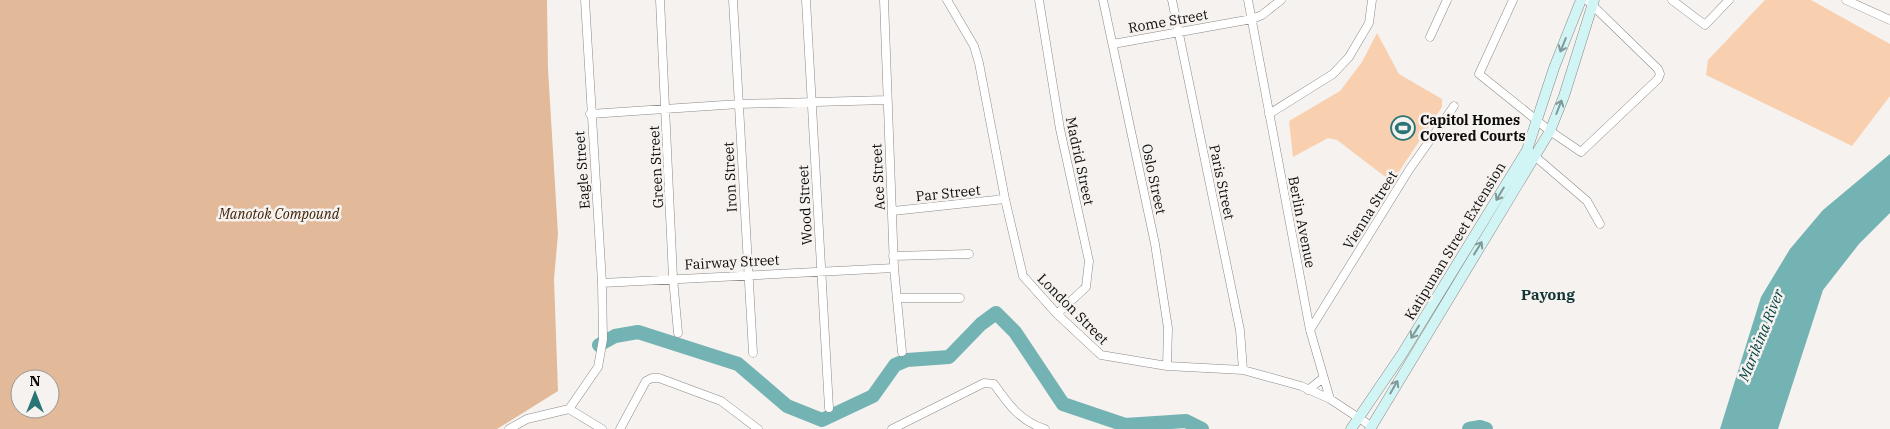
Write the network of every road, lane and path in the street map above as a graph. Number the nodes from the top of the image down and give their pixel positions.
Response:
1 (585, 0) edge
2 (660, 0) edge
3 (733, 0) edge
4 (806, 0) edge
5 (884, 0) edge
6 (947, 0) edge
7 (1039, 0) edge
8 (1103, 0) edge
9 (1172, 0) edge
10 (1248, 0) edge
11 (1281, 0) edge
12 (1372, 0) edge
13 (1447, 0) edge
14 (1513, 0) edge
15 (1581, 0) edge
16 (1672, 0) edge
17 (1729, 0) edge
18 (1846, 0) edge
19 (1591, 1) edge
20 (1252, 19) junction
21 (1890, 20) edge
22 (1178, 32) junction
23 (1430, 37) dead end
24 (1113, 44) junction
25 (887, 100) junction
26 (812, 101) junction
27 (739, 104) junction
28 (1454, 106) dead end
29 (665, 111) junction
30 (590, 114) junction
31 (1269, 114) junction
32 (1537, 119) junction
33 (1550, 131) junction
34 (1531, 153) junction
35 (1005, 199) junction
36 (893, 212) junction
37 (1600, 224) dead end
38 (969, 254) dead end
39 (894, 256) junction
40 (1463, 264) junction
41 (894, 268) junction
42 (821, 270) junction
43 (748, 274) junction
44 (673, 278) junction
45 (602, 283) junction
46 (897, 298) junction
47 (960, 298) dead end
48 (1057, 314) junction
49 (1310, 330) junction
50 (678, 333) dead end
51 (902, 352) dead end
52 (753, 353) dead end
53 (1167, 366) junction
54 (1244, 370) junction
55 (1323, 378) junction
56 (1308, 390) junction
57 (1330, 399) junction
58 (829, 408) dead end
59 (569, 409) junction
60 (1355, 423) edge
61 (1370, 428) edge
62 (509, 429) edge
63 (602, 429) edge
64 (620, 429) edge
65 (758, 429) edge
66 (892, 429) edge
67 (1045, 429) edge

1 - 30 street, Eagle Street
2 - 29 street, Green Street
3 - 27 street, Iron Street
4 - 26 street, Wood Street
5 - 25 street, Ace Street
6 - 35 street, London Street
7 - 48 street, Madrid Street
8 - 24 street, Oslo Street
9 - 22 street, Paris Street
10 - 20 street, Berlin Avenue
11 - 20 street, Rome Street
12 - 31 street
13 - 23 street
14 - 32 street
15 -> 32 street, Katipunan Street Extension
16 - 17 street
18 - 21 street
33 -> 19 street, Katipunan Street Extension
19 - 33 street
20 - 22 street, Rome Street
20 - 31 street, Berlin Avenue
22 - 24 street, Rome Street
22 - 54 street, Paris Street
24 - 53 street, Oslo Street
25 - 26 street
25 - 36 street, Ace Street
26 - 27 street
26 - 42 street, Wood Street
27 - 29 street
27 - 43 street, Iron Street
28 - 49 street, Vienna Street
29 - 30 street
29 - 44 street, Green Street
30 - 45 street, Eagle Street
31 - 49 street, Berlin Avenue
32 - 33 street
32 - 34 street, Katipunan Street Extension
33 - 34 street, Katipunan Street Extension
34 - 37 street
34 - 40 street, Katipunan Street Extension
35 - 36 street, Par Street
35 - 48 street, London Street
36 - 39 street, Ace Street
38 - 39 street
39 - 41 street, Ace Street
40 -> 60 street, Katipunan Street Extension
61 -> 40 street, Katipunan Street Extension
41 - 42 street, Fairway Street
41 - 46 street, Ace Street
42 - 43 street, Fairway Street
42 - 58 street, Wood Street
43 - 44 street, Fairway Street
43 - 52 street, Iron Street
44 - 45 street, Fairway Street
44 - 50 street, Green Street
45 - 59 street, Eagle Street
46 - 47 street
46 - 51 street, Ace Street
48 - 53 street, London Street
49 - 55 street, Berlin Avenue
53 - 54 street, London Street
54 - 56 street, London Street
55 - 56 street
55 - 57 street, Berlin Avenue
56 - 57 street, London Street
57 - 60 street
59 - 62 street
59 - 63 street
60 - 61 street
64 - 65 street
66 - 67 street

